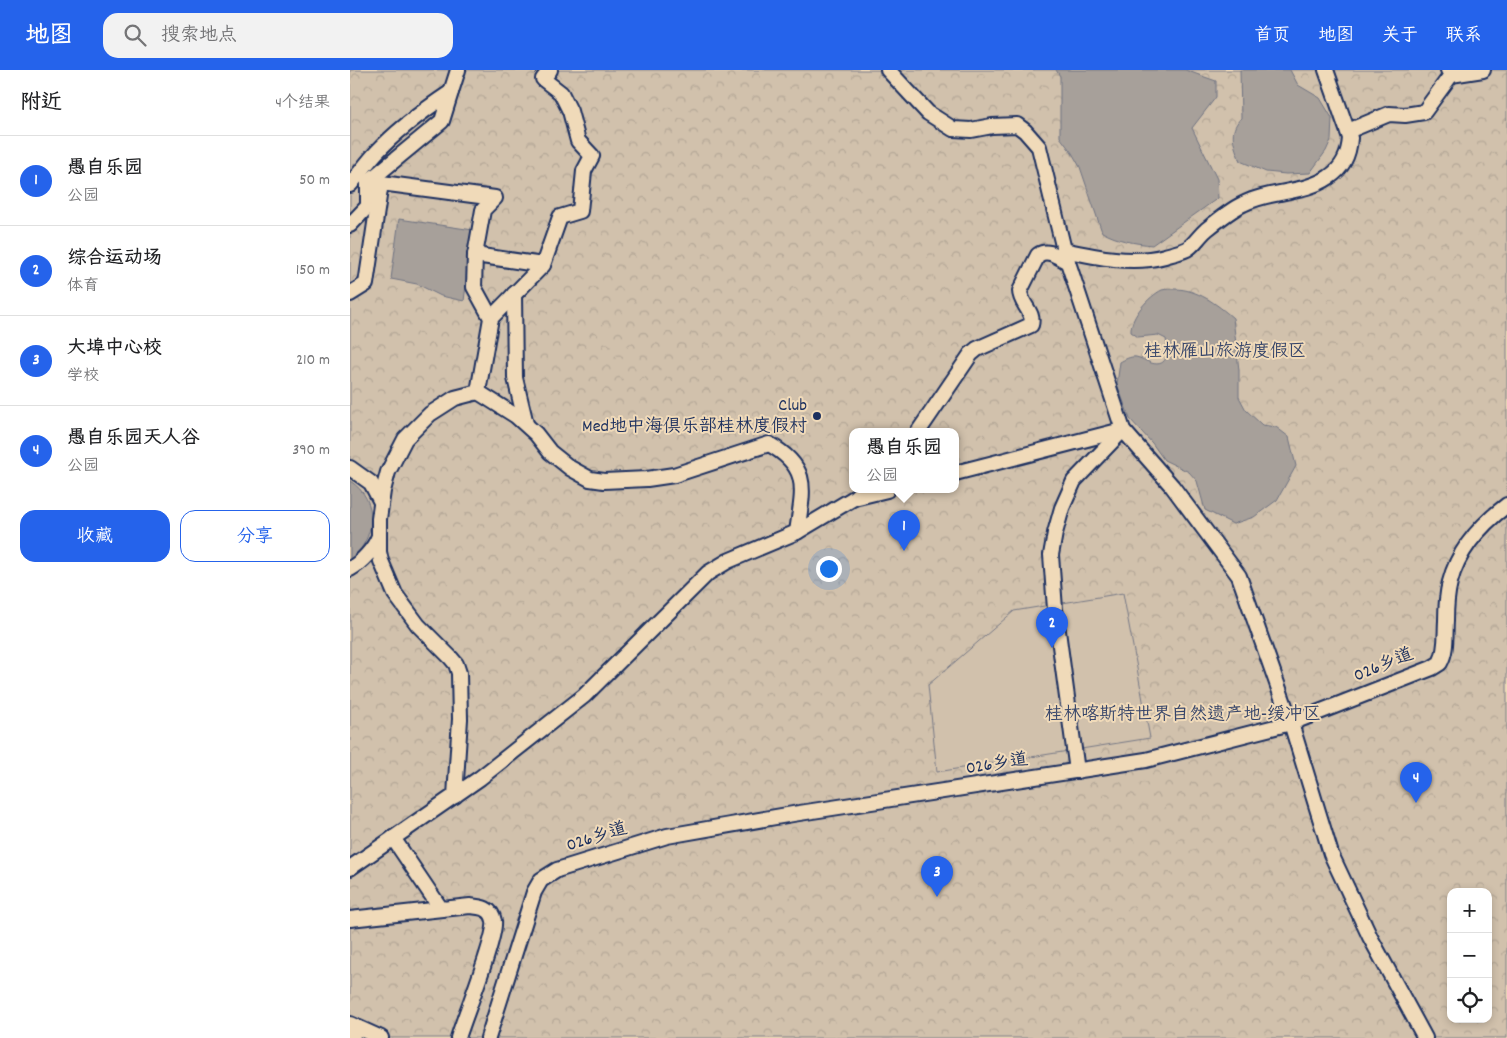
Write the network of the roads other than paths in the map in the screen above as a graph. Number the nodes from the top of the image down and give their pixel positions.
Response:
1 (458, 70) edge
2 (550, 70) edge
3 (888, 70) edge
4 (1326, 70) edge
5 (1483, 70) edge
6 (1450, 72) edge
7 (451, 92) junction
8 (1348, 131) junction
9 (350, 185) edge
10 (350, 225) edge
11 (475, 255) junction
12 (1066, 256) junction
13 (543, 265) junction
14 (350, 294) edge
15 (514, 294) junction
16 (491, 318) junction
17 (478, 392) junction
18 (526, 425) junction
19 (921, 428) edge
20 (1123, 430) junction
21 (350, 468) edge
22 (959, 471) edge
23 (858, 494) edge
24 (382, 502) junction
25 (1507, 505) edge
26 (797, 532) junction
27 (380, 534) junction
28 (350, 569) edge
29 (1291, 724) junction
30 (1077, 771) junction
31 (455, 796) junction
32 (393, 838) junction
33 (350, 868) edge
34 (441, 910) junction
35 (350, 919) edge
36 (350, 1024) edge
37 (382, 1038) edge
38 (458, 1038) edge
39 (488, 1038) edge
40 (1425, 1038) edge

1 - 7 street
2 - 13 street
3 - 12 street
4 - 8 street
5 - 6 street
6 - 8 street
7 - 9 street
7 - 10 street
8 - 12 street
11 - 13 street
11 - 14 street
11 - 16 street
12 - 19 street
12 - 20 street
13 - 15 street
15 - 16 street
15 - 18 street
16 - 17 street
17 - 18 street
17 - 24 street
18 - 26 street
20 - 22 street
20 - 29 street
20 - 30 street
21 - 24 street
23 - 26 street
24 - 27 street
25 - 29 street, 026乡道
26 - 31 street
27 - 28 street
27 - 31 street
29 - 30 street, 026乡道
29 - 40 street
30 - 39 street, 026乡道
31 - 32 street
32 - 33 street
32 - 34 street
34 - 35 street
34 - 38 street
36 - 37 street

